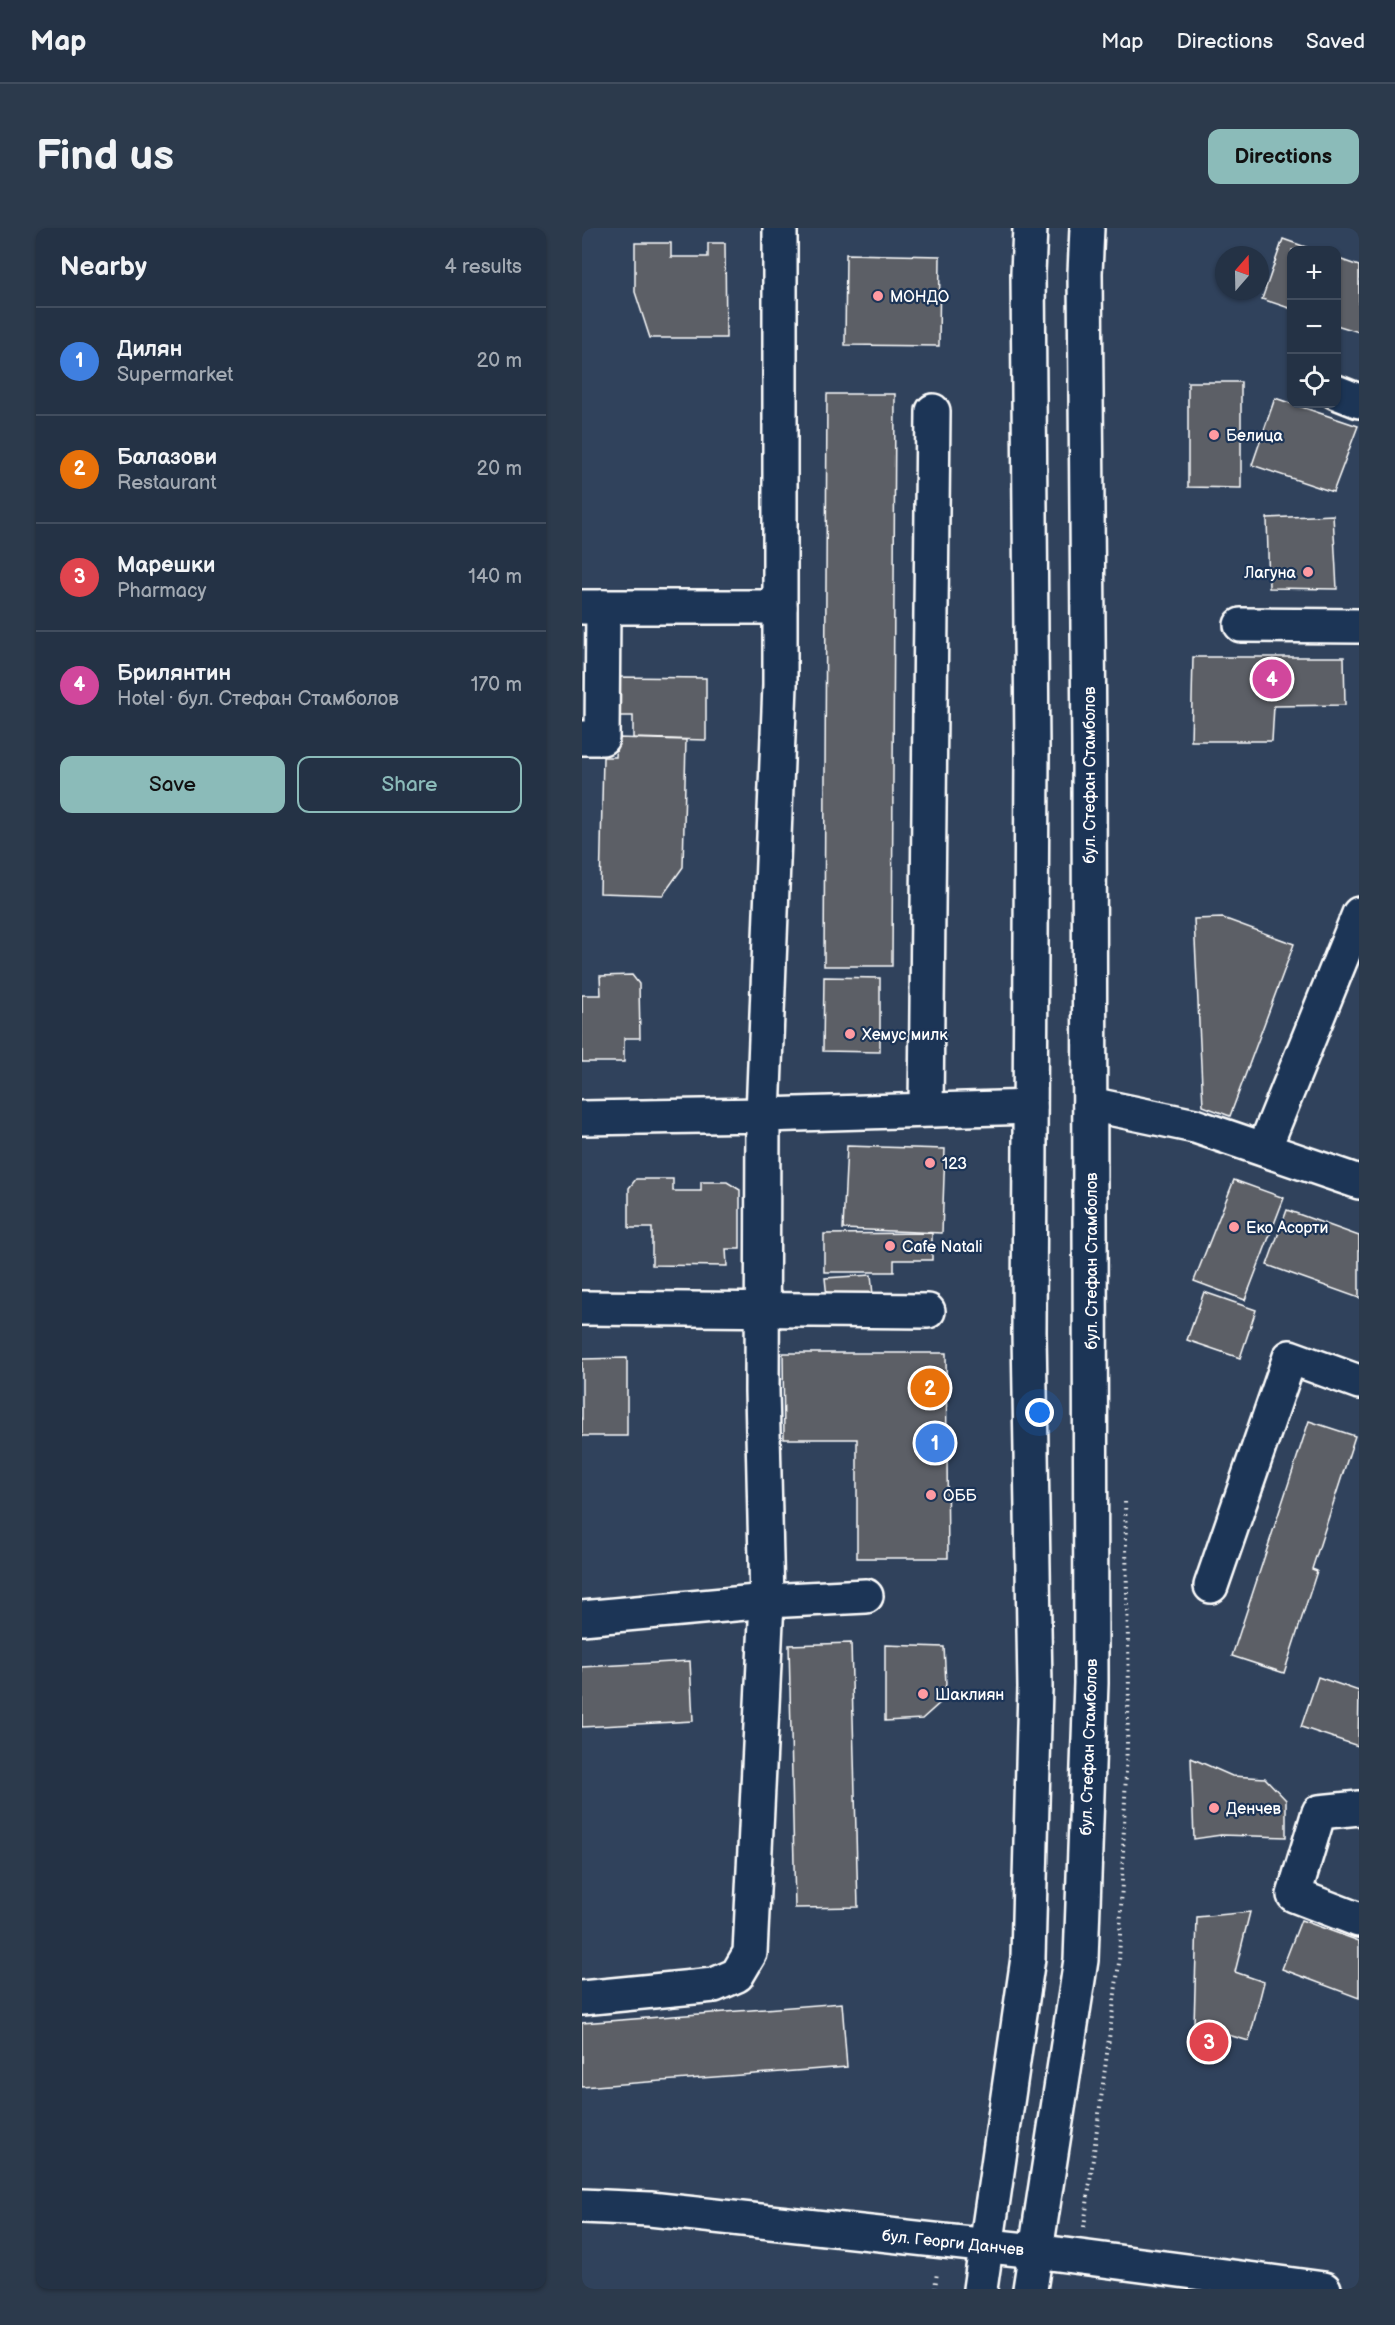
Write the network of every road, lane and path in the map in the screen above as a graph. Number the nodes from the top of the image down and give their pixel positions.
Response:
1 (780, 228) edge
2 (1030, 228) edge
3 (1087, 228) edge
4 (1341, 394) edge
5 (1359, 401) edge
6 (933, 411) dead end
7 (593, 607) edge
8 (780, 607) junction
9 (1241, 625) dead end
10 (1359, 626) edge
11 (582, 738) edge
12 (1359, 914) edge
13 (1090, 1104) junction
14 (1030, 1107) junction
15 (926, 1109) junction
16 (764, 1115) junction
17 (582, 1118) edge
18 (1264, 1149) junction
19 (1359, 1182) edge
20 (582, 1308) edge
21 (762, 1310) junction
22 (928, 1311) dead end
23 (1359, 1382) edge
24 (1211, 1586) dead end
25 (866, 1596) dead end
26 (767, 1601) junction
27 (582, 1618) edge
28 (1359, 1808) edge
29 (1359, 1920) edge
30 (582, 1998) edge
31 (582, 2206) edge
32 (987, 2244) junction
33 (1035, 2251) junction
34 (980, 2289) edge
35 (1030, 2289) edge
36 (1324, 2289) edge

1 - 8 main road
2 - 14 main road
3 - 13 main road, бул. Стефан Стамболов
4 - 5 main road
6 - 15 main road
7 - 8 main road
7 - 11 main road
8 - 16 main road
9 - 10 main road
12 - 18 main road
13 - 18 main road
13 - 33 main road, бул. Стефан Стамболов
14 - 15 main road
14 - 32 main road
15 - 16 main road
16 - 17 main road
16 - 21 main road
18 - 19 main road
20 - 21 main road
21 - 22 main road
21 - 26 main road
23 - 24 main road
25 - 26 main road
26 - 27 main road
26 - 30 main road
28 - 29 main road
31 - 32 main road, бул. Георги Данчев
32 - 33 main road, бул. Георги Данчев
32 - 34 main road
33 - 35 main road, бул. Стефан Стамболов
33 - 36 main road, бул. Георги Данчев

